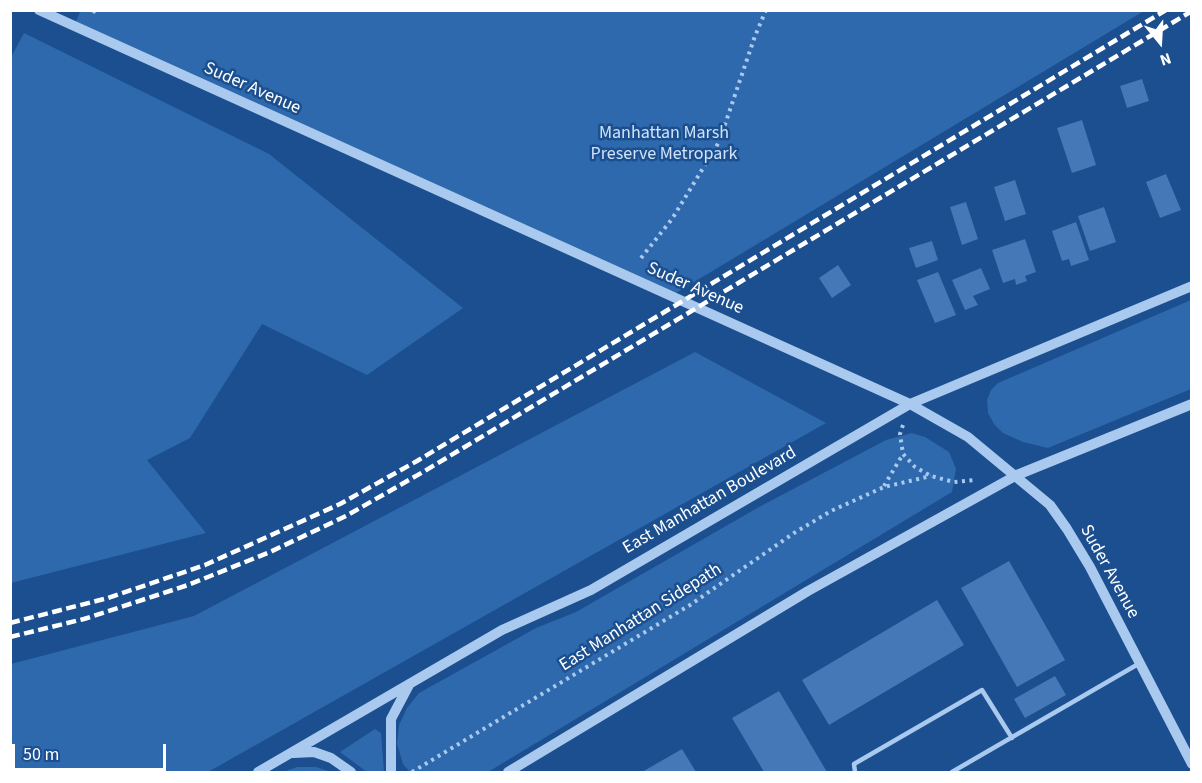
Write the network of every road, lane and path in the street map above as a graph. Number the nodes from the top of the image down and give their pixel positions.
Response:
1 (39, 10) edge
2 (766, 10) edge
3 (641, 258) dead end
4 (1191, 286) edge
5 (910, 404) junction
6 (1191, 404) edge
7 (903, 454) junction
8 (1017, 475) junction
9 (931, 476) junction
10 (985, 479) dead end
11 (884, 487) junction
12 (1140, 663) junction
13 (409, 685) junction
14 (1012, 738) junction
15 (292, 753) junction
16 (1191, 764) edge
17 (258, 772) edge
18 (351, 772) edge
19 (391, 772) edge
20 (412, 772) edge
21 (508, 772) edge
22 (855, 772) edge
23 (952, 772) edge

1 - 5 street, Suder Avenue
2 - 3 path
4 - 5 street, East Manhattan Boulevard
5 - 7 path
5 - 8 street, Suder Avenue
5 - 13 street, East Manhattan Boulevard
6 - 8 street
7 - 9 path, East Manhattan Sidepath
7 - 11 path
8 - 12 street, Suder Avenue
8 - 21 street
9 - 10 path, East Manhattan Sidepath
9 - 11 path, East Manhattan Sidepath
11 - 20 path, East Manhattan Sidepath
12 - 14 lane
12 - 16 street, Suder Avenue
13 - 15 street, East Manhattan Boulevard
13 - 19 street
14 - 22 lane
14 - 23 lane
15 - 17 street, East Manhattan Boulevard
15 - 18 street

